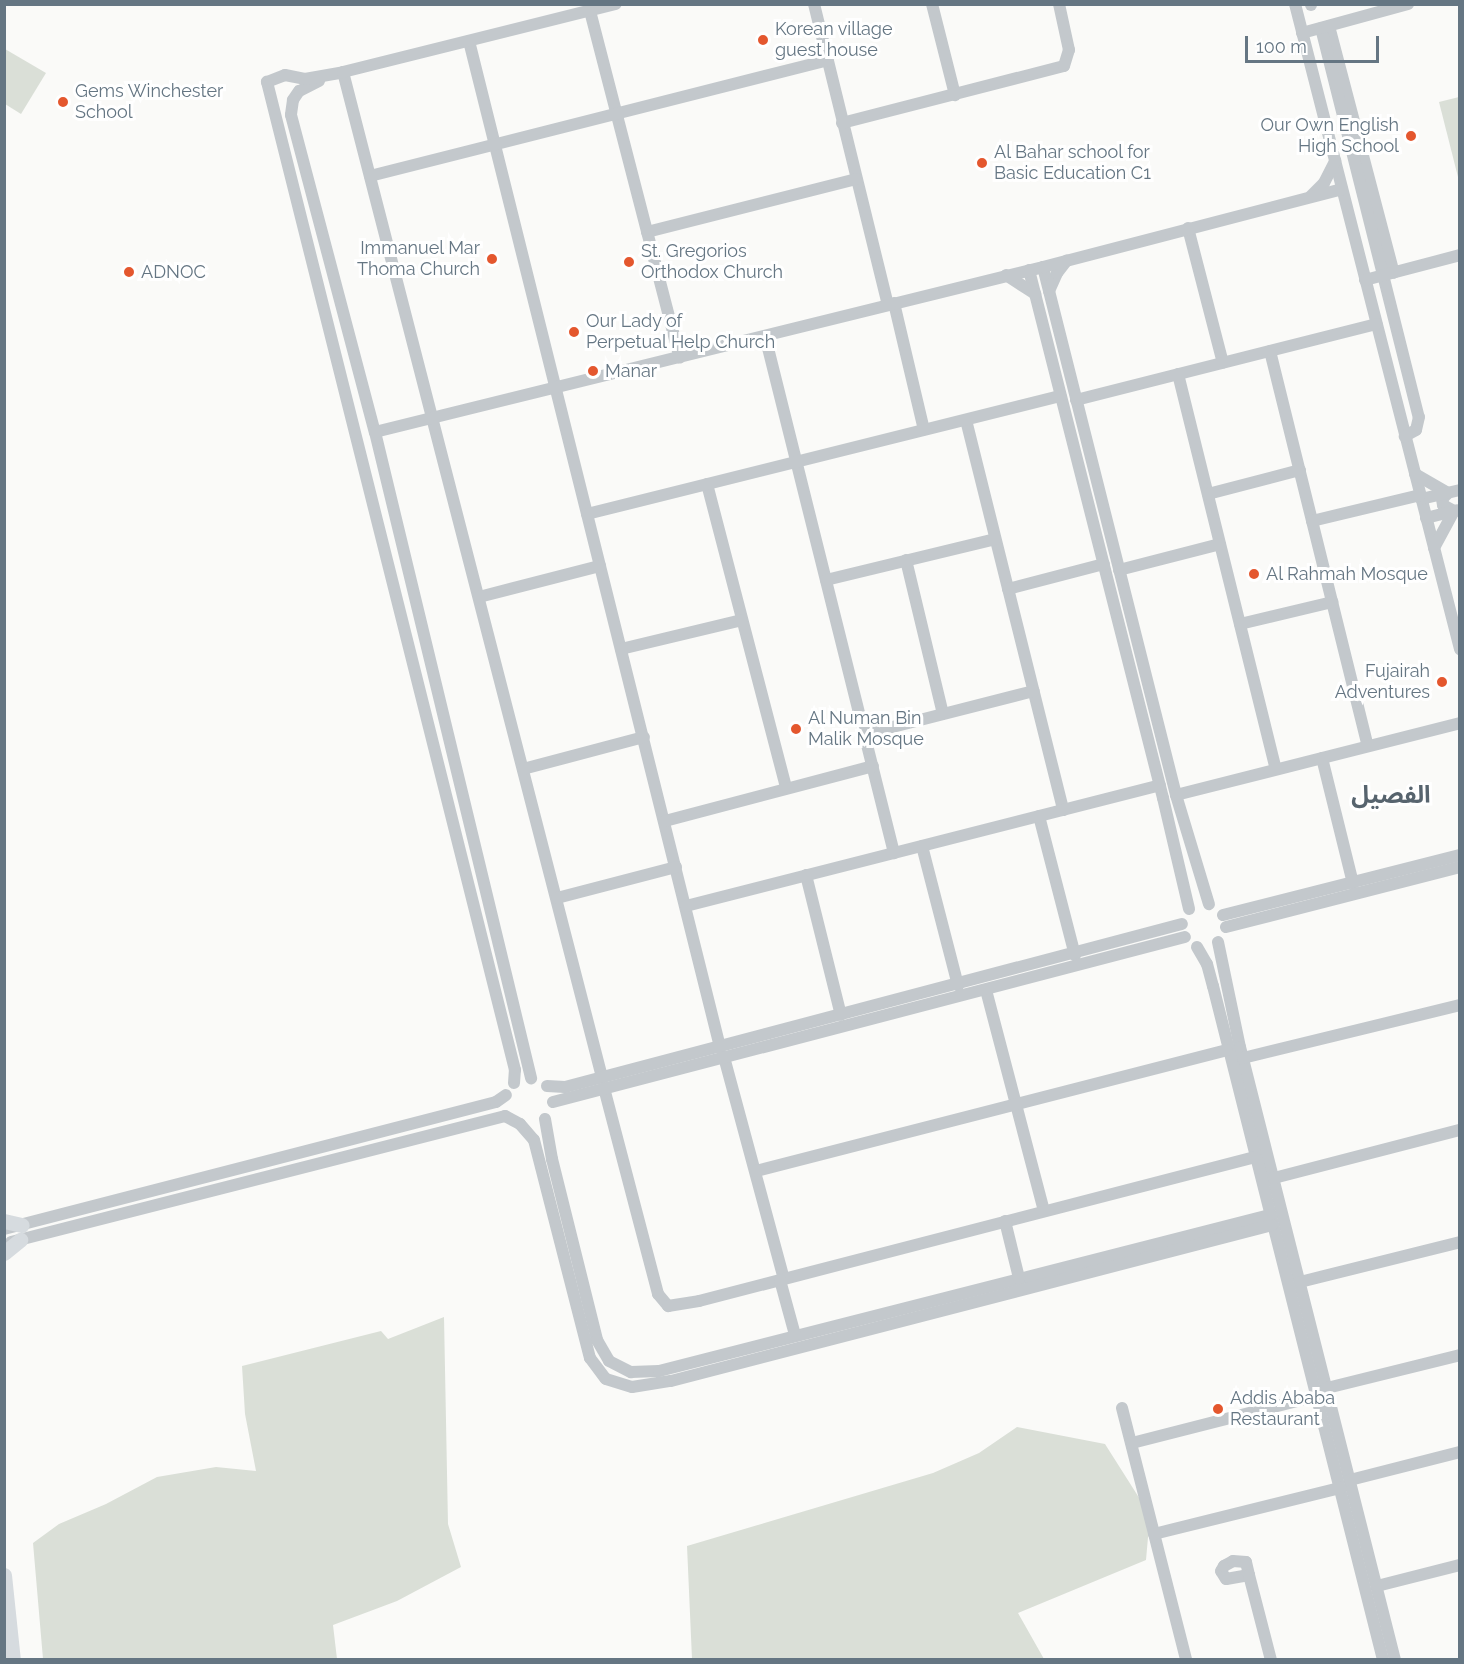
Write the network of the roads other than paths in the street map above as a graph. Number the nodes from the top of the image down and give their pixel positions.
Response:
1 (616, 4) edge
2 (814, 4) edge
3 (932, 4) edge
4 (1059, 4) edge
5 (1295, 4) edge
6 (1408, 4) edge
7 (590, 11) junction
8 (1325, 27) junction
9 (1302, 33) junction
10 (469, 41) junction
11 (828, 60) junction
12 (337, 73) junction
13 (955, 95) junction
14 (1347, 111) junction
15 (617, 115) junction
16 (1324, 117) junction
17 (842, 123) junction
18 (496, 146) junction
19 (1335, 161) junction
20 (370, 176) junction
21 (856, 180) junction
22 (1342, 189) junction
23 (1310, 197) junction
24 (1349, 217) junction
25 (1188, 228) junction
26 (647, 232) junction
27 (1460, 255) edge
28 (1067, 260) junction
29 (1043, 267) junction
30 (1029, 270) junction
31 (1389, 274) junction
32 (1006, 275) junction
33 (1365, 280) junction
34 (1049, 291) junction
35 (1035, 294) junction
36 (891, 304) junction
37 (1396, 327) junction
38 (1378, 328) junction
39 (765, 336) junction
40 (1270, 351) junction
41 (680, 358) junction
42 (1223, 363) junction
43 (1406, 365) junction
44 (1388, 370) junction
45 (1178, 374) junction
46 (555, 388) junction
47 (1413, 392) junction
48 (1061, 396) junction
49 (1395, 397) junction
50 (1076, 400) junction
51 (434, 418) junction
52 (966, 420) junction
53 (924, 430) junction
54 (375, 432) junction
55 (1405, 436) junction
56 (796, 462) junction
57 (1300, 470) junction
58 (1415, 474) junction
59 (707, 484) junction
60 (1454, 491) edge
61 (1208, 494) junction
62 (1421, 497) junction
63 (374, 508) junction
64 (1457, 510) edge
65 (587, 514) junction
66 (1426, 518) junction
67 (1312, 521) junction
68 (996, 539) junction
69 (1220, 544) junction
70 (1434, 548) junction
71 (404, 552) junction
72 (906, 560) junction
73 (1104, 564) junction
74 (600, 566) junction
75 (1119, 570) junction
76 (826, 580) junction
77 (1008, 589) junction
78 (395, 595) junction
79 (479, 597) junction
80 (1332, 602) junction
81 (742, 620) junction
82 (1456, 622) edge
83 (1240, 624) junction
84 (424, 637) junction
85 (621, 649) junction
86 (1460, 649) edge
87 (1034, 691) junction
88 (943, 714) junction
89 (1460, 723) edge
90 (865, 734) junction
91 (644, 737) junction
92 (1368, 746) junction
93 (1322, 758) junction
94 (873, 766) junction
95 (524, 769) junction
96 (1276, 769) junction
97 (1160, 785) junction
98 (786, 788) junction
99 (1176, 795) junction
100 (1063, 810) junction
101 (1039, 816) junction
102 (665, 820) junction
103 (922, 846) junction
104 (894, 853) junction
105 (1460, 855) edge
106 (676, 867) junction
107 (1460, 867) edge
108 (806, 875) junction
109 (1353, 883) junction
110 (557, 898) junction
111 (1209, 904) junction
112 (686, 906) junction
113 (1189, 909) junction
114 (1224, 921) junction
115 (1182, 924) junction
116 (1185, 937) junction
117 (1218, 942) junction
118 (1197, 947) junction
119 (1075, 954) junction
120 (958, 985) junction
121 (986, 990) junction
122 (1460, 1005) edge
123 (841, 1015) junction
124 (1227, 1050) junction
125 (722, 1052) junction
126 (1243, 1058) junction
127 (531, 1078) junction
128 (603, 1082) junction
129 (514, 1083) junction
130 (548, 1086) junction
131 (506, 1095) junction
132 (553, 1102) junction
133 (1015, 1104) junction
134 (545, 1119) junction
135 (516, 1121) junction
136 (1460, 1130) edge
137 (1255, 1157) junction
138 (756, 1171) junction
139 (1274, 1178) junction
140 (1044, 1211) junction
141 (1271, 1220) junction
142 (4, 1221) edge
143 (1005, 1221) junction
144 (4, 1229) edge
145 (1214, 1235) junction
146 (15, 1236) edge
147 (1460, 1242) edge
148 (4, 1253) edge
149 (1019, 1278) junction
150 (782, 1279) junction
151 (1300, 1282) junction
152 (795, 1335) junction
153 (1460, 1355) edge
154 (1322, 1392) junction
155 (1122, 1408) dead end
156 (1131, 1443) junction
157 (1460, 1452) edge
158 (1345, 1484) junction
159 (1155, 1534) junction
160 (1460, 1565) edge
161 (4, 1575) edge
162 (1250, 1575) dead end
163 (1377, 1586) junction
164 (1378, 1613) junction
165 (13, 1659) edge
166 (1186, 1659) edge
167 (1271, 1659) edge
168 (1383, 1659) edge
169 (1395, 1659) edge

1 - 7 street
2 - 11 street
3 - 13 street
4 - 13 street
5 - 9 street
6 - 8 street
7 - 10 street
7 - 15 street
8 - 9 street
8 - 14 street
9 - 16 street
10 - 12 street
10 - 18 street
11 - 15 street
11 - 17 street
12 - 20 street
12 - 54 street
12 - 63 street
13 - 17 street
14 - 16 street
14 - 31 street
15 - 18 street
15 - 26 street
16 - 19 street
17 - 21 street
18 - 20 street
18 - 46 street
19 - 22 street
19 - 23 street
20 - 51 street
21 - 26 street
21 - 36 street
22 - 23 street
22 - 24 street
23 - 24 street
23 - 25 street
24 - 33 street
25 - 28 street
25 - 42 street
26 - 41 street
27 - 31 street
28 - 29 street
28 - 34 street
29 - 30 street
29 - 34 street
30 - 32 street
30 - 35 street
31 - 33 street
31 - 37 street
32 - 35 street
32 - 36 street
33 - 38 street
34 - 50 street
35 - 48 street
36 - 39 street
36 - 53 street
37 - 38 street
37 - 43 street
38 - 40 street
38 - 44 street
39 - 41 street
39 - 56 street
40 - 42 street
40 - 57 street
41 - 46 street
42 - 45 street
43 - 44 street
43 - 47 street
44 - 49 street
45 - 50 street
45 - 61 street
46 - 51 street
46 - 65 street
47 - 49 street
47 - 55 street
48 - 52 street
48 - 73 street
49 - 55 street
50 - 75 street
51 - 54 street
51 - 79 street
52 - 53 street
52 - 68 street
53 - 56 street
54 - 71 street
55 - 58 street
56 - 59 street
56 - 76 street
57 - 61 street
57 - 67 street
58 - 60 street
58 - 62 street
59 - 65 street
59 - 81 street
60 - 62 street
60 - 64 street
61 - 69 street
62 - 66 street
62 - 67 street
63 - 71 street
63 - 78 street
64 - 66 street
64 - 70 street
65 - 74 street
66 - 70 street
67 - 80 street
68 - 72 street
68 - 77 street
69 - 75 street
69 - 83 street
70 - 82 street
71 - 84 street
72 - 76 street
72 - 88 street
73 - 77 street
73 - 97 street
74 - 79 street
74 - 85 street
75 - 99 street
76 - 90 street
77 - 87 street
78 - 84 street
78 - 129 street
79 - 95 street
80 - 83 street
80 - 92 street
81 - 85 street
81 - 98 street
82 - 86 street
83 - 96 street
84 - 127 street
85 - 91 street
87 - 88 street
87 - 100 street
88 - 90 street
89 - 92 street
90 - 94 street
91 - 95 street
91 - 102 street
92 - 93 street
93 - 96 street
93 - 109 street
94 - 98 street
94 - 104 street
95 - 110 street
96 - 99 street
97 - 100 street
97 - 113 street
98 - 102 street
99 - 111 street
100 - 101 street
101 - 103 street
101 - 119 street
102 - 106 street
103 - 104 street
103 - 120 street
104 - 108 street
105 - 109 street
106 - 110 street
106 - 112 street
107 - 114 street
108 - 112 street
108 - 123 street
109 - 114 street
110 - 128 street
111 - 113 street
111 - 114 street
112 - 125 street
113 - 115 street
114 - 117 street
115 - 116 street
115 - 119 street
116 - 118 street
116 - 121 street
117 - 118 street
117 - 126 street
118 - 124 street
119 - 120 street
120 - 123 street
121 - 125 street
121 - 133 street
122 - 126 street
123 - 125 street
124 - 133 street
124 - 137 street
125 - 128 street
125 - 138 street
126 - 139 street
127 - 129 street
127 - 130 street
128 - 130 street
128 - 132 street
128 - 150 street
129 - 131 street
130 - 132 street
131 - 135 street
131 - 146 street
132 - 134 street
133 - 138 street
133 - 140 street
134 - 135 street
134 - 152 street
135 - 145 street
135 - 146 street
136 - 139 street
137 - 140 street
137 - 141 street
138 - 150 street
139 - 151 street
140 - 143 street
141 - 145 street
141 - 154 street
142 - 146 main road
143 - 149 street
143 - 150 street
144 - 146 street
145 - 149 street
146 - 148 main road
147 - 151 street
149 - 152 street
150 - 152 street
151 - 154 street
153 - 154 street
154 - 156 street
154 - 158 street
155 - 156 street
156 - 159 street
157 - 158 street
158 - 159 street
158 - 163 street
158 - 164 street
159 - 166 street
160 - 163 street
161 - 165 main road
162 - 167 street
163 - 164 street
164 - 168 street
164 - 169 street

